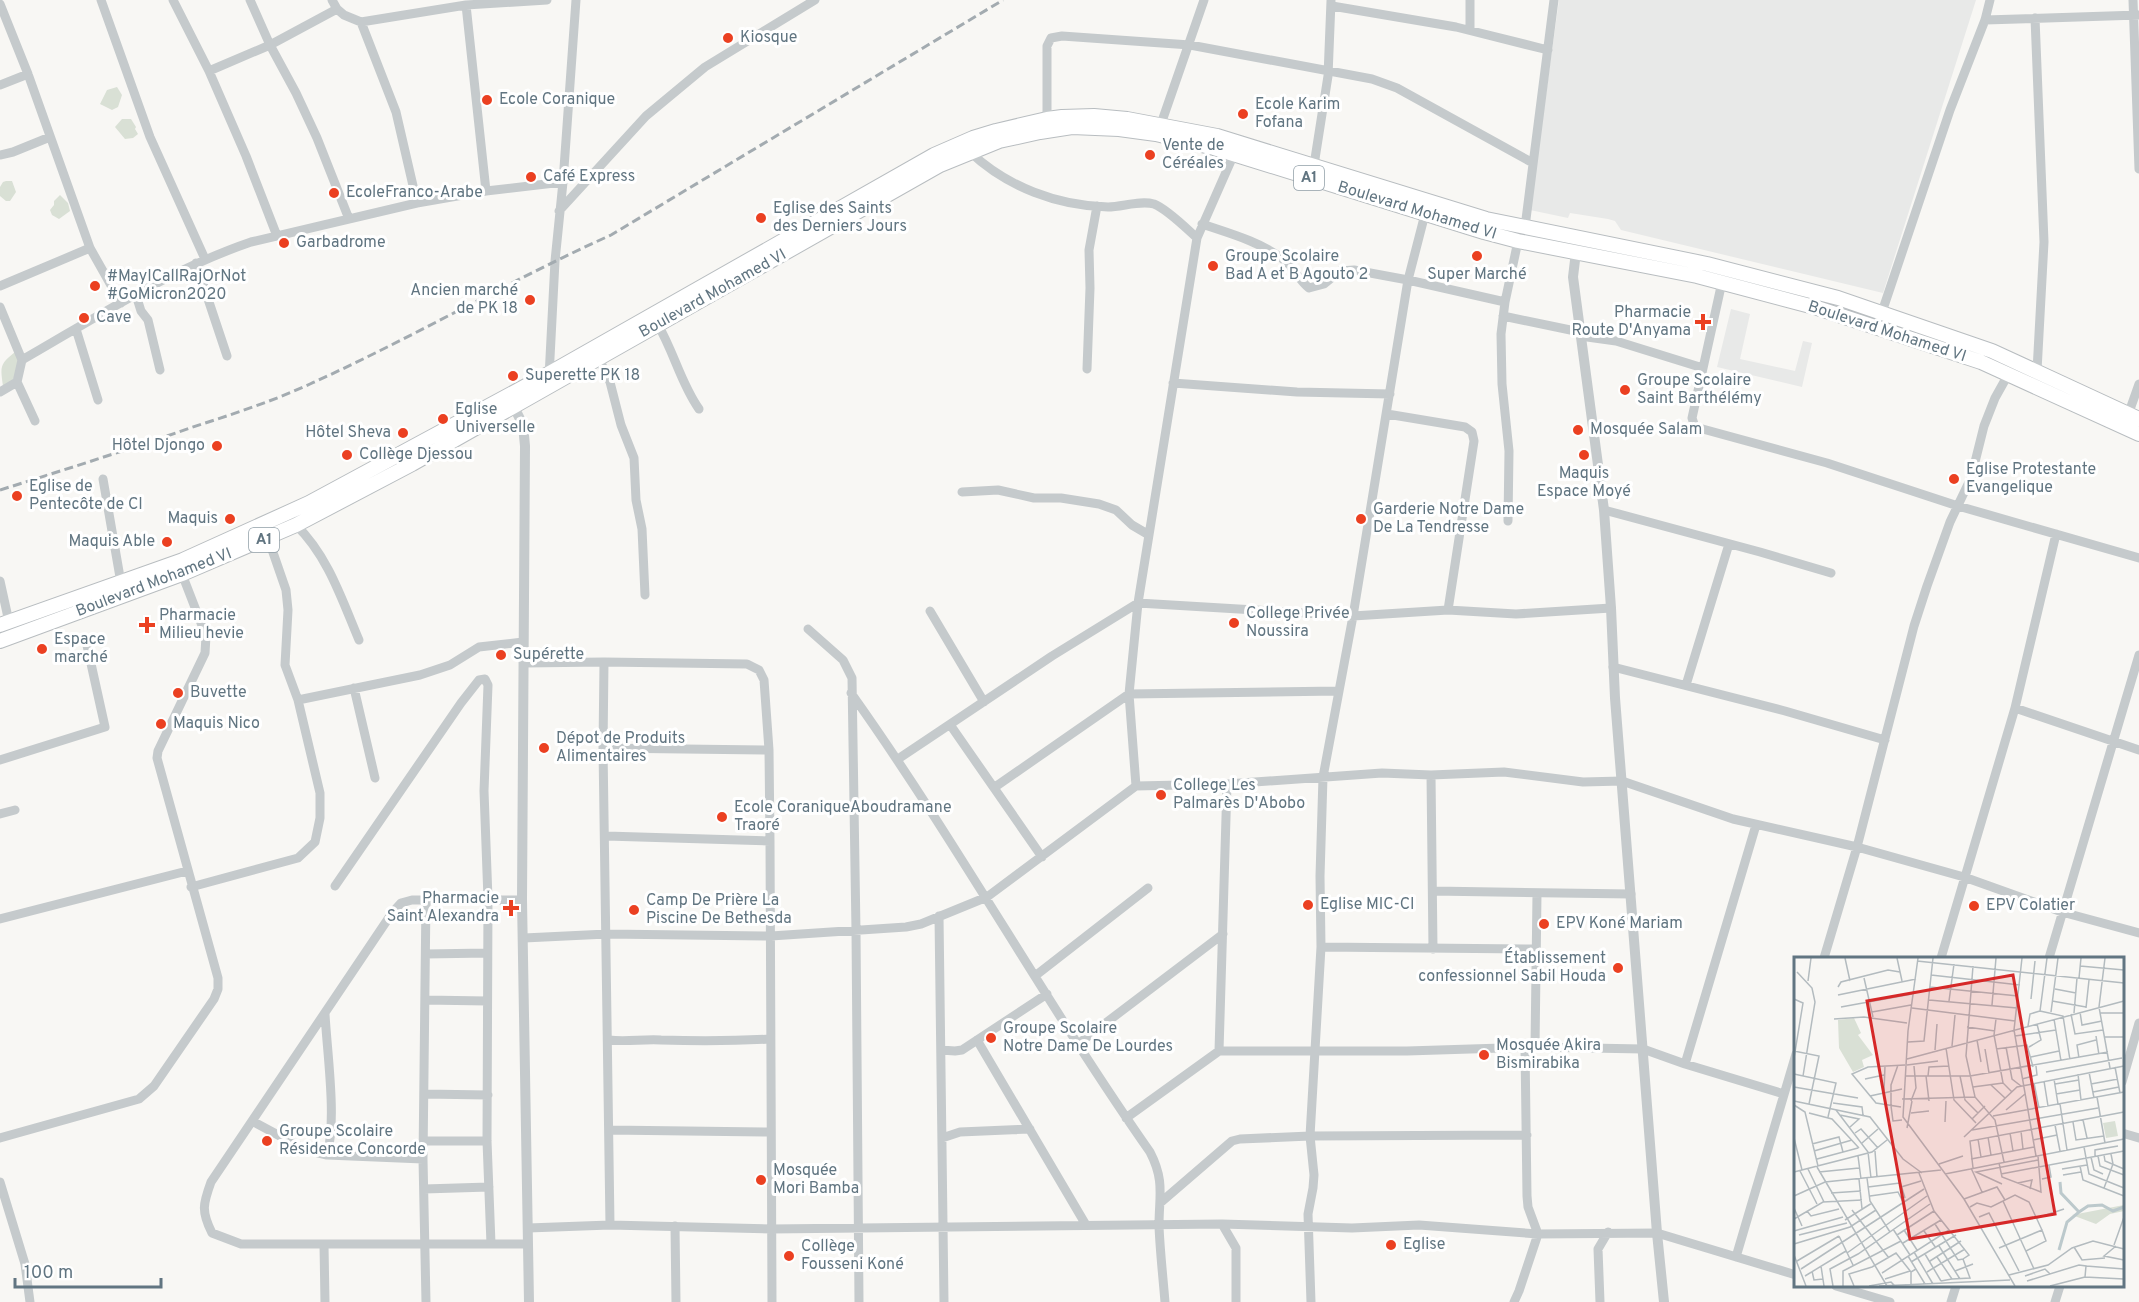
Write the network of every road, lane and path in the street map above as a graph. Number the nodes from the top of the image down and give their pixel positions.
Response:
1 (7, 0) edge
2 (101, 0) edge
3 (173, 0) edge
4 (250, 0) edge
5 (547, 0) edge
6 (576, 0) edge
7 (815, 0) edge
8 (1204, 0) edge
9 (1470, 0) edge
10 (1554, 0) edge
11 (1990, 0) edge
12 (2133, 0) edge
13 (501, 2) edge
14 (0, 3) edge
15 (1331, 3) edge
16 (335, 4) edge
17 (466, 5) junction
18 (2136, 15) edge
19 (2035, 18) junction
20 (1985, 20) junction
21 (361, 22) junction
22 (1470, 30) junction
23 (270, 45) junction
24 (1190, 45) junction
25 (1548, 50) junction
26 (209, 71) junction
27 (1328, 71) junction
28 (28, 74) junction
29 (0, 85) edge
30 (1047, 119) junction
31 (1161, 124) junction
32 (50, 136) junction
33 (970, 152) junction
34 (1234, 154) junction
35 (0, 155) edge
36 (1533, 163) junction
37 (1314, 165) junction
38 (2139, 169) edge
39 (563, 182) junction
40 (486, 191) junction
41 (417, 203) junction
42 (1097, 206) junction
43 (559, 211) junction
44 (1425, 214) junction
45 (349, 219) junction
46 (1202, 224) junction
47 (1525, 227) junction
48 (277, 236) junction
49 (1197, 238) junction
50 (1579, 238) junction
51 (1518, 241) junction
52 (90, 248) junction
53 (1576, 252) junction
54 (205, 259) junction
55 (196, 263) junction
56 (1408, 280) junction
57 (1722, 282) junction
58 (0, 286) edge
59 (136, 295) junction
60 (1505, 302) junction
61 (121, 303) junction
62 (0, 307) edge
63 (1881, 312) junction
64 (1503, 316) junction
65 (658, 325) junction
66 (76, 329) junction
67 (1580, 334) junction
68 (1948, 335) junction
69 (1944, 349) junction
70 (227, 356) dead end
71 (599, 359) junction
72 (22, 360) junction
73 (1703, 368) junction
74 (1087, 369) dead end
75 (160, 370) dead end
76 (2037, 371) junction
77 (2009, 373) junction
78 (550, 379) junction
79 (17, 382) junction
80 (1173, 383) junction
81 (2139, 384) edge
82 (0, 392) edge
83 (1390, 394) junction
84 (98, 400) dead end
85 (511, 400) junction
86 (699, 409) dead end
87 (1387, 414) junction
88 (2134, 417) edge
89 (35, 421) dead end
90 (2139, 434) edge
91 (103, 479) dead end
92 (962, 492) dead end
93 (1958, 506) junction
94 (1604, 510) junction
95 (1508, 521) dead end
96 (296, 525) junction
97 (1149, 534) junction
98 (2056, 534) junction
99 (268, 538) junction
100 (1729, 544) junction
101 (2139, 558) edge
102 (1831, 573) dead end
103 (182, 574) junction
104 (0, 581) edge
105 (121, 583) junction
106 (645, 595) dead end
107 (1138, 603) junction
108 (1611, 608) junction
109 (1449, 610) junction
110 (930, 611) dead end
111 (1353, 616) junction
112 (4, 624) edge
113 (807, 629) dead end
114 (359, 640) dead end
115 (0, 641) edge
116 (86, 641) dead end
117 (524, 642) junction
118 (2139, 655) edge
119 (604, 662) junction
120 (524, 663) junction
121 (1613, 667) junction
122 (1686, 685) junction
123 (354, 688) junction
124 (1338, 691) junction
125 (851, 693) junction
126 (1129, 694) junction
127 (298, 700) junction
128 (984, 702) junction
129 (2015, 708) junction
130 (951, 726) junction
131 (1885, 740) junction
132 (2114, 741) junction
133 (603, 748) junction
134 (769, 750) junction
135 (2139, 750) edge
136 (898, 759) junction
137 (0, 760) edge
138 (1431, 775) junction
139 (1323, 777) junction
140 (375, 778) dead end
141 (1622, 781) junction
142 (1227, 784) junction
143 (1136, 786) junction
144 (995, 788) junction
145 (15, 810) dead end
146 (0, 814) edge
147 (1756, 825) junction
148 (606, 836) junction
149 (770, 841) junction
150 (1857, 847) junction
151 (1042, 857) junction
152 (187, 871) junction
153 (1964, 877) junction
154 (335, 886) dead end
155 (191, 887) junction
156 (1148, 888) dead end
157 (1433, 891) junction
158 (1537, 894) junction
159 (1631, 894) junction
160 (987, 897) junction
161 (426, 898) junction
162 (488, 899) junction
163 (522, 900) junction
164 (2062, 912) junction
165 (939, 916) junction
166 (0, 919) edge
167 (856, 931) junction
168 (2139, 933) edge
169 (607, 934) junction
170 (1223, 934) junction
171 (771, 936) junction
172 (524, 938) junction
173 (1321, 946) junction
174 (1434, 949) junction
175 (1536, 949) junction
176 (487, 953) junction
177 (426, 954) junction
178 (1824, 957) edge
179 (1941, 957) edge
180 (2049, 957) edge
181 (1035, 976) junction
182 (1047, 994) junction
183 (425, 1000) junction
184 (487, 1001) junction
185 (325, 1014) junction
186 (2139, 1023) edge
187 (770, 1039) junction
188 (609, 1040) junction
189 (977, 1040) junction
190 (1078, 1044) junction
191 (1530, 1048) junction
192 (1644, 1049) junction
193 (941, 1050) junction
194 (1219, 1051) junction
195 (1315, 1052) junction
196 (1794, 1061) edge
197 (1684, 1064) junction
198 (2124, 1075) edge
199 (424, 1094) junction
200 (1784, 1094) junction
201 (488, 1095) junction
202 (1126, 1118) junction
203 (252, 1122) junction
204 (1030, 1129) junction
205 (609, 1130) junction
206 (771, 1132) junction
207 (2124, 1134) edge
208 (1527, 1135) junction
209 (1310, 1136) junction
210 (0, 1138) edge
211 (942, 1138) junction
212 (2139, 1138) edge
213 (423, 1141) junction
214 (487, 1141) junction
215 (327, 1155) junction
216 (423, 1159) junction
217 (0, 1182) edge
218 (489, 1187) junction
219 (424, 1189) junction
220 (1160, 1203) junction
221 (1222, 1224) junction
222 (610, 1225) junction
223 (1086, 1225) junction
224 (675, 1226) junction
225 (859, 1226) junction
226 (1159, 1226) junction
227 (943, 1227) junction
228 (1309, 1227) junction
229 (528, 1228) junction
230 (771, 1229) junction
231 (1608, 1232) junction
232 (1657, 1233) junction
233 (1538, 1234) junction
234 (425, 1244) junction
235 (491, 1244) junction
236 (528, 1244) junction
237 (324, 1245) junction
238 (1736, 1257) junction
239 (1794, 1274) edge
240 (1848, 1287) edge
241 (1956, 1287) edge
242 (2060, 1287) edge
243 (30, 1302) edge
244 (325, 1302) edge
245 (426, 1302) edge
246 (529, 1302) edge
247 (676, 1302) edge
248 (771, 1302) edge
249 (859, 1302) edge
250 (944, 1302) edge
251 (1165, 1302) edge
252 (1236, 1302) edge
253 (1311, 1302) edge
254 (1514, 1302) edge
255 (1600, 1302) edge
256 (1664, 1302) edge
257 (1890, 1302) edge
258 (1952, 1302) edge
259 (2055, 1302) edge

1 - 14 street
2 - 54 street
3 - 26 street
4 - 23 street
5 - 13 street
6 - 39 street
7 - 43 street
8 - 24 street
9 - 22 street
10 - 25 street
11 - 20 street
12 - 18 street
13 - 17 street
14 - 28 street
15 - 22 street
15 - 27 street
16 - 21 street
16 - 23 street
17 - 21 street
17 - 40 street
18 - 19 street
18 - 38 street
19 - 20 street
19 - 76 street
20 - 63 street
21 - 41 street
22 - 25 street
23 - 26 street
23 - 45 street
24 - 27 street
24 - 30 street
24 - 31 street
25 - 36 street
26 - 48 street
27 - 36 street
27 - 37 street
28 - 29 street
28 - 32 street
30 - 31 main road, Boulevard Mohamed VI / A1
30 - 78 main road, Boulevard Mohamed VI / A1
31 - 37 main road, Boulevard Mohamed VI / A1
32 - 35 street
32 - 52 street
33 - 34 main road, Boulevard Mohamed VI / A1
33 - 42 street
33 - 65 main road, Boulevard Mohamed VI / A1
34 - 44 main road, Boulevard Mohamed VI / A1
34 - 46 street
36 - 47 street
37 - 47 main road, Boulevard Mohamed VI / A1
39 - 40 street
39 - 43 street
40 - 41 street
41 - 45 street
42 - 49 street
42 - 74 street
43 - 78 street
44 - 51 main road, Boulevard Mohamed VI / A1
44 - 56 street
45 - 48 street
46 - 49 street
46 - 56 street
47 - 50 main road, Boulevard Mohamed VI / A1
48 - 54 street
49 - 80 street
50 - 53 main road
50 - 63 main road, Boulevard Mohamed VI / A1
51 - 53 main road, Boulevard Mohamed VI / A1
51 - 60 street
52 - 58 street
52 - 61 street
53 - 57 main road, Boulevard Mohamed VI / A1
53 - 67 street
54 - 55 street
55 - 59 street
55 - 70 street
56 - 60 street
56 - 83 street
57 - 69 main road, Boulevard Mohamed VI / A1
57 - 73 street
59 - 61 street
59 - 75 street
60 - 64 street
61 - 66 street
62 - 72 street
63 - 68 main road, Boulevard Mohamed VI / A1
64 - 67 street
64 - 95 street
65 - 71 main road, Boulevard Mohamed VI / A1
65 - 86 street
66 - 72 street
66 - 84 street
67 - 73 street
67 - 94 street
68 - 69 main road
68 - 76 main road, Boulevard Mohamed VI / A1
69 - 77 main road, Boulevard Mohamed VI / A1
71 - 78 main road, Boulevard Mohamed VI / A1
71 - 106 street
72 - 79 street
73 - 93 street
76 - 88 main road, Boulevard Mohamed VI / A1
77 - 90 main road, Boulevard Mohamed VI / A1
77 - 93 street
78 - 85 main road, Boulevard Mohamed VI / A1
79 - 82 street
79 - 89 street
80 - 83 street
80 - 97 street
81 - 88 street
83 - 87 street
85 - 96 main road, Boulevard Mohamed VI / A1
85 - 105 main road, Boulevard Mohamed VI / A1
85 - 117 street
87 - 109 street
87 - 111 street
91 - 105 street
92 - 97 street
93 - 98 street
93 - 131 street
94 - 100 street
94 - 108 street
96 - 99 main road, Boulevard Mohamed VI / A1
96 - 114 street
97 - 107 street
98 - 101 street
98 - 129 street
99 - 103 main road, Boulevard Mohamed VI / A1
99 - 127 street
100 - 102 street
100 - 122 street
103 - 115 main road, Boulevard Mohamed VI / A1
103 - 152 street
104 - 112 street
105 - 112 main road, Boulevard Mohamed VI / A1
107 - 111 street
107 - 126 street
107 - 128 street
108 - 109 street
108 - 121 street
109 - 111 street
110 - 128 street
111 - 124 street
113 - 125 street
116 - 137 street
117 - 120 street
117 - 123 street
118 - 132 street
119 - 120 street
119 - 133 street
119 - 134 street
120 - 163 street
121 - 122 street
121 - 141 street
122 - 131 street
123 - 127 street
123 - 140 street
124 - 126 street
124 - 139 street
125 - 136 street
125 - 167 street
126 - 143 street
126 - 144 street
127 - 155 street
128 - 130 street
129 - 132 street
129 - 153 street
130 - 136 street
130 - 144 street
131 - 150 street
132 - 135 street
132 - 164 street
133 - 134 street
133 - 148 street
134 - 149 street
136 - 160 street
138 - 139 street
138 - 141 street
138 - 157 street
139 - 142 street
139 - 173 street
141 - 147 street
141 - 159 street
142 - 143 street
142 - 170 street
143 - 151 street
144 - 151 street
145 - 146 street
147 - 150 street
147 - 197 street
148 - 149 street
148 - 169 street
149 - 171 street
150 - 153 street
150 - 178 street
151 - 160 street
152 - 155 street
152 - 166 street
153 - 164 street
153 - 179 street
154 - 162 street
155 - 210 street
156 - 181 street
157 - 158 street
157 - 174 street
158 - 159 street
158 - 175 street
159 - 192 street
160 - 165 street
160 - 181 street
161 - 162 street
161 - 177 street
161 - 185 street
162 - 163 street
162 - 176 street
163 - 172 street
164 - 168 street
164 - 180 street
165 - 167 street
165 - 193 street
167 - 171 street
167 - 225 street
169 - 171 street
169 - 172 street
169 - 188 street
170 - 190 street
170 - 194 street
171 - 187 street
172 - 229 street
173 - 174 street
173 - 195 street
174 - 175 street
175 - 191 street
176 - 177 street
176 - 184 street
177 - 183 street
181 - 182 street
182 - 189 street
182 - 190 street
183 - 184 street
183 - 199 street
184 - 201 street
185 - 203 street
185 - 215 street
186 - 198 street
187 - 188 street
187 - 206 street
188 - 205 street
189 - 193 street
189 - 204 street
190 - 202 street
191 - 192 street
191 - 195 street
191 - 208 street
192 - 197 street
192 - 232 street
193 - 211 street
194 - 195 street
194 - 202 street
195 - 209 street
196 - 200 street
197 - 200 street
199 - 201 street
199 - 213 street
200 - 238 street
201 - 214 street
202 - 220 street
203 - 215 street
203 - 237 street
204 - 211 street
204 - 223 street
205 - 206 street
205 - 222 street
206 - 230 street
207 - 212 street
208 - 209 street
208 - 233 street
209 - 220 street
209 - 228 street
211 - 227 street
213 - 214 street
213 - 216 street
214 - 218 street
215 - 216 street
216 - 219 street
217 - 243 street
218 - 219 street
218 - 235 street
219 - 234 street
220 - 226 street
221 - 226 street
221 - 228 street
221 - 252 street
222 - 224 street
222 - 229 street
223 - 226 street
223 - 227 street
224 - 230 street
224 - 247 street
225 - 227 street
225 - 230 street
225 - 249 street
226 - 251 street
227 - 250 street
228 - 233 street
228 - 253 street
229 - 236 street
230 - 248 street
231 - 232 street
231 - 233 street
231 - 255 street
232 - 238 street
232 - 256 street
233 - 254 street
234 - 235 street
234 - 237 street
234 - 245 street
235 - 236 street
236 - 246 street
237 - 244 street
238 - 239 street
240 - 257 street
241 - 258 street
242 - 259 street

